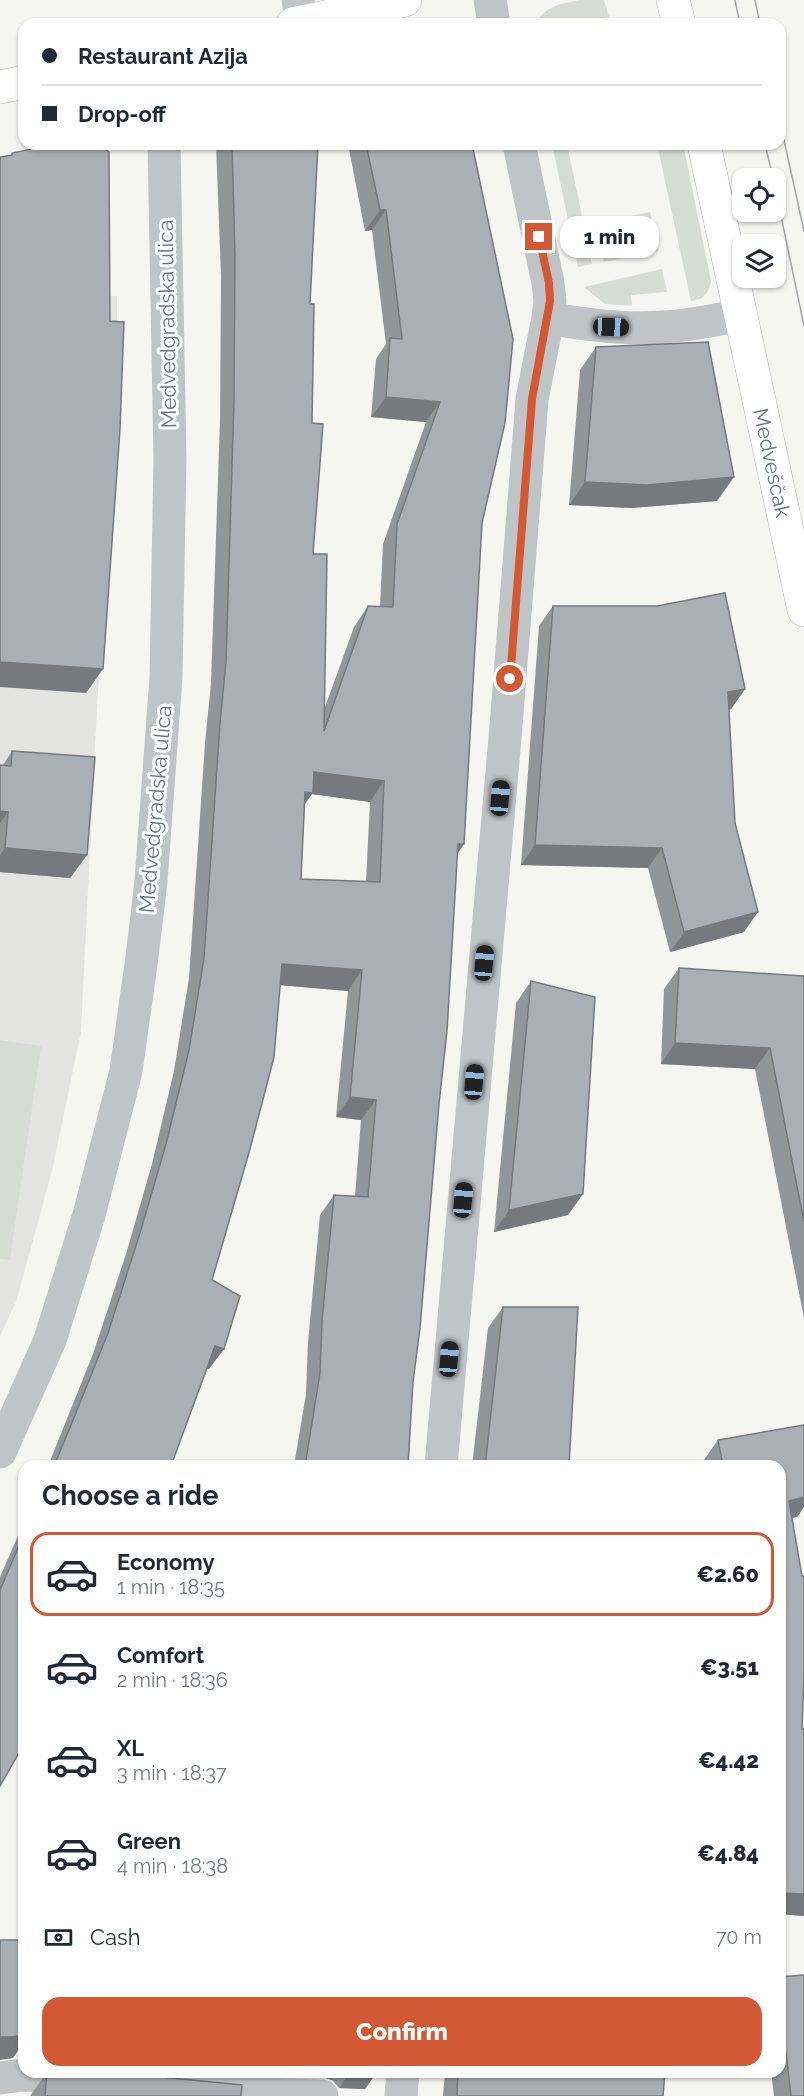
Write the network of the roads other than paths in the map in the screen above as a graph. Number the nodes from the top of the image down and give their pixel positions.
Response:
1 (405, 0) edge
2 (490, 0) edge
3 (673, 0) edge
4 (298, 15) edge
5 (493, 18) edge
6 (678, 18) edge
7 (18, 83) edge
8 (0, 87) edge
9 (164, 150) edge
10 (520, 150) edge
11 (705, 150) edge
12 (740, 315) junction
13 (548, 318) junction
14 (804, 610) edge
15 (0, 1452) edge
16 (442, 1460) edge
17 (18, 2075) edge
18 (0, 2078) edge
19 (97, 2078) edge
20 (402, 2078) edge
21 (116, 2079) edge
22 (174, 2084) edge
23 (322, 2096) edge
24 (401, 2096) edge

1 - 4 main road
2 - 5 street
3 - 6 main road
7 - 8 main road
9 - 15 street, Medvedgradska ulica
10 - 13 street
11 - 12 main road, Medveščak
12 - 13 street
12 - 14 main road, Medveščak
13 - 16 street
17 - 18 street
19 - 21 street
20 - 24 street
22 - 23 street

